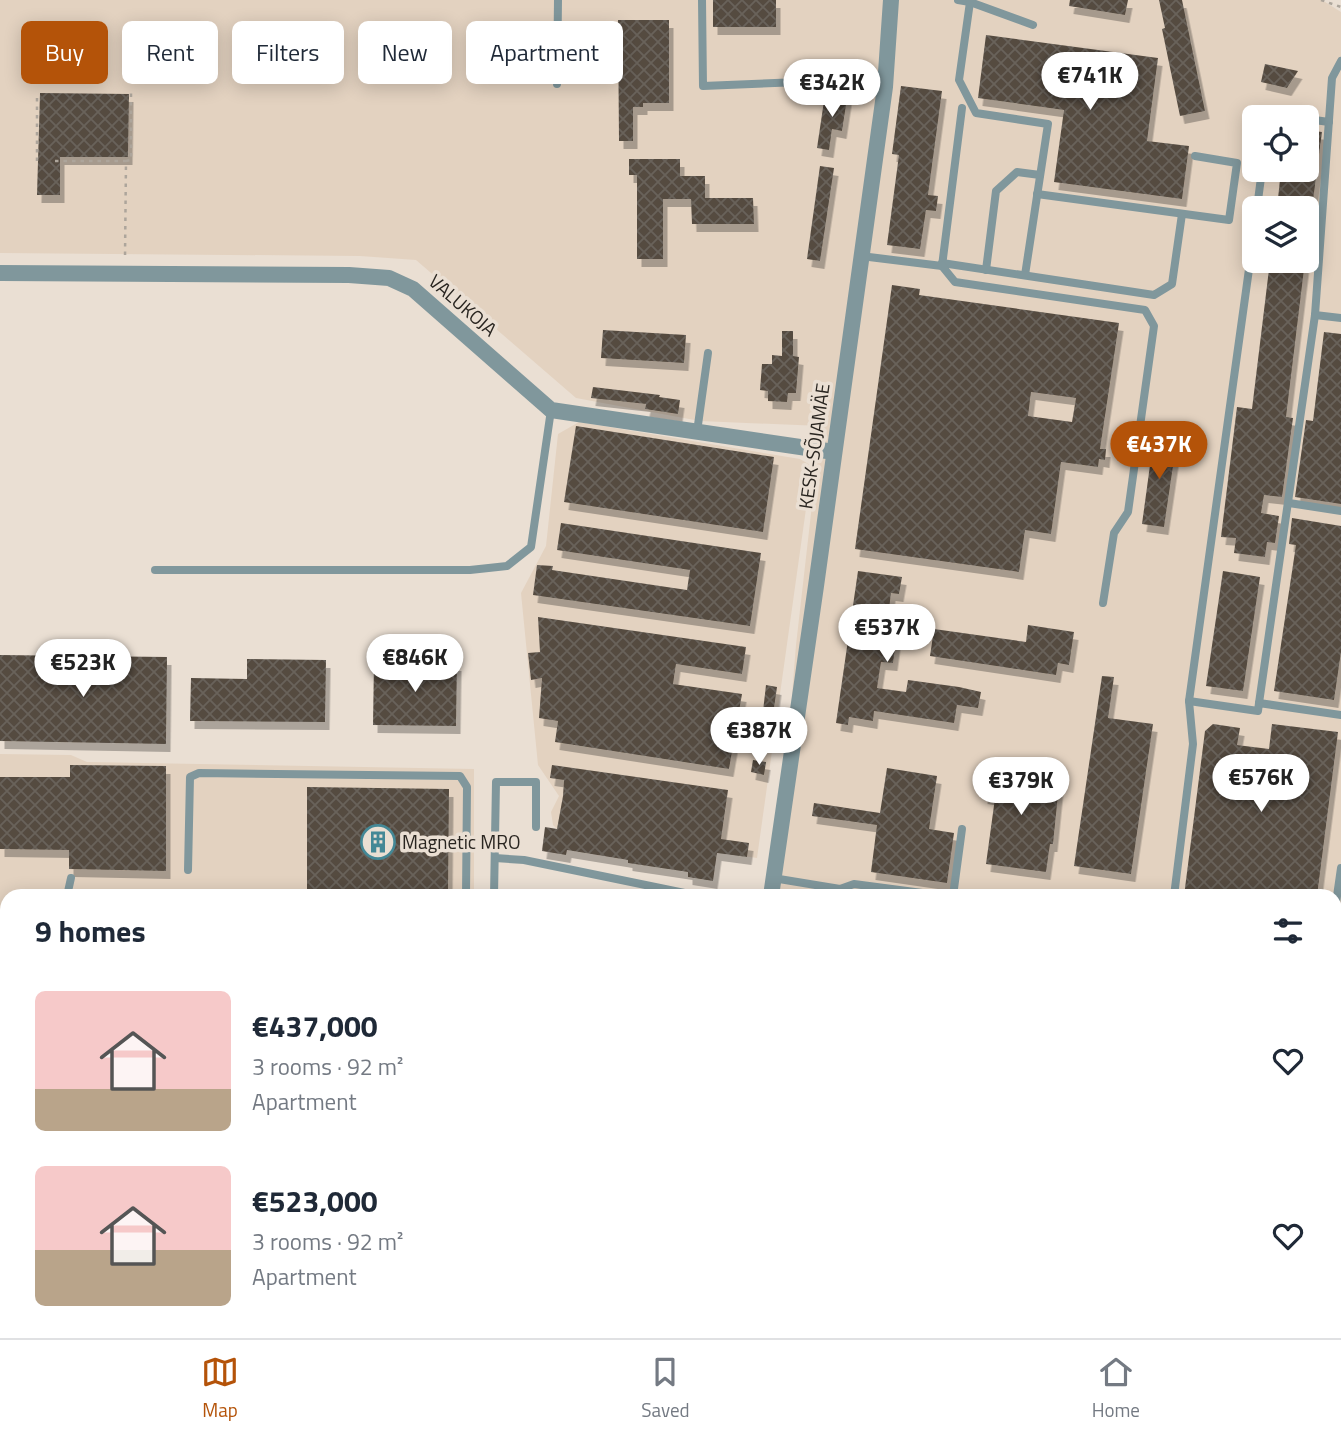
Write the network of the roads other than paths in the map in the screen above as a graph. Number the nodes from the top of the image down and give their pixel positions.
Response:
1 (558, 0) edge
2 (702, 0) edge
3 (891, 0) edge
4 (958, 0) edge
5 (970, 2) edge
6 (558, 21) edge
7 (1033, 25) dead end
8 (1341, 61) edge
9 (885, 87) junction
10 (962, 107) dead end
11 (1319, 121) edge
12 (1329, 122) junction
13 (1195, 156) dead end
14 (1040, 175) junction
15 (1037, 194) junction
16 (1182, 214) junction
17 (861, 256) junction
18 (942, 264) junction
19 (986, 270) junction
20 (0, 273) edge
21 (1248, 273) edge
22 (1025, 275) junction
23 (1315, 315) junction
24 (1341, 318) edge
25 (708, 353) dead end
26 (551, 410) junction
27 (697, 432) junction
28 (834, 452) junction
29 (1289, 503) junction
30 (1341, 510) edge
31 (155, 570) dead end
32 (1103, 603) dead end
33 (1189, 701) junction
34 (1259, 703) junction
35 (1341, 715) edge
36 (536, 827) dead end
37 (962, 829) dead end
38 (495, 858) junction
39 (1341, 868) edge
40 (188, 870) dead end
41 (71, 877) dead end
42 (773, 878) junction
43 (69, 889) edge
44 (466, 889) edge
45 (494, 889) edge
46 (665, 889) edge
47 (772, 889) edge
48 (840, 889) edge
49 (840, 889) edge
50 (892, 889) edge
51 (954, 889) edge
52 (1175, 889) edge
53 (1338, 889) edge

1 - 6 lane
2 - 9 lane
3 - 9 street, KESK-SÕJAMÄE
4 - 5 lane
5 - 7 lane
5 - 14 lane
8 - 12 lane
9 - 17 street, KESK-SÕJAMÄE
10 - 18 lane
11 - 12 lane
12 - 23 lane
13 - 16 lane
14 - 15 lane
14 - 19 lane
15 - 16 lane
15 - 22 lane
16 - 22 lane
17 - 18 lane
17 - 28 street, KESK-SÕJAMÄE
18 - 19 lane
18 - 32 lane
19 - 22 lane
20 - 26 street, VALUKOJA
21 - 33 lane
23 - 24 lane
23 - 29 lane
25 - 27 lane
26 - 27 street
26 - 31 lane
27 - 28 street
28 - 42 street, KESK-SÕJAMÄE
29 - 30 lane
29 - 34 lane
33 - 34 lane
33 - 52 lane
34 - 35 lane
36 - 38 lane
37 - 51 lane
38 - 45 lane
38 - 46 lane
39 - 53 lane
40 - 44 lane
41 - 43 lane
42 - 47 street, KESK-SÕJAMÄE
42 - 48 lane
49 - 50 lane

